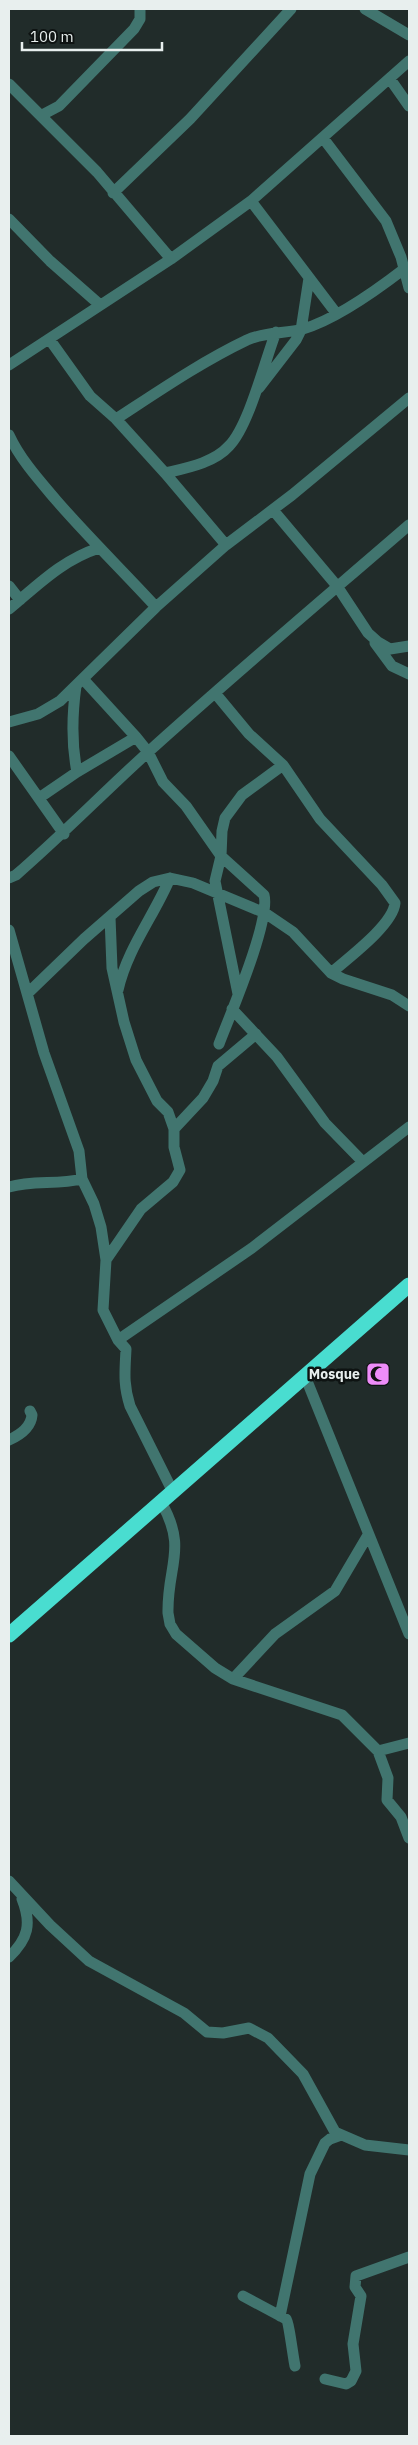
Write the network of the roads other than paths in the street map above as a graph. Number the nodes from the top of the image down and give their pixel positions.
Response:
1 (291, 9) edge
2 (365, 9) edge
3 (143, 10) edge
4 (409, 35) edge
5 (409, 61) edge
6 (390, 79) junction
7 (9, 84) edge
8 (409, 106) edge
9 (42, 115) junction
10 (324, 138) junction
11 (113, 193) junction
12 (252, 201) junction
13 (9, 219) edge
14 (171, 259) junction
15 (404, 269) junction
16 (309, 278) junction
17 (409, 288) edge
18 (99, 304) junction
19 (336, 313) junction
20 (301, 330) junction
21 (276, 332) junction
22 (50, 340) junction
23 (9, 365) edge
24 (255, 393) junction
25 (409, 398) edge
26 (116, 419) junction
27 (9, 435) edge
28 (165, 473) junction
29 (273, 510) junction
30 (409, 525) edge
31 (226, 545) junction
32 (99, 548) junction
33 (9, 586) edge
34 (337, 586) junction
35 (20, 600) junction
36 (156, 606) junction
37 (9, 609) edge
38 (368, 632) junction
39 (409, 646) edge
40 (409, 674) edge
41 (80, 682) junction
42 (215, 693) junction
43 (9, 722) edge
44 (136, 736) junction
45 (148, 752) junction
46 (9, 756) edge
47 (283, 765) junction
48 (77, 772) junction
49 (39, 798) junction
50 (64, 834) junction
51 (219, 861) junction
52 (9, 878) edge
53 (170, 878) junction
54 (193, 883) junction
55 (217, 894) junction
56 (265, 913) junction
57 (110, 917) junction
58 (9, 930) edge
59 (331, 974) junction
60 (117, 991) junction
61 (28, 993) junction
62 (238, 994) junction
63 (409, 1006) edge
64 (232, 1009) junction
65 (256, 1034) junction
66 (219, 1044) dead end
67 (409, 1128) edge
68 (174, 1129) junction
69 (363, 1162) junction
70 (82, 1179) junction
71 (9, 1187) edge
72 (106, 1260) junction
73 (409, 1285) edge
74 (118, 1340) junction
75 (305, 1376) junction
76 (30, 1411) dead end
77 (9, 1440) edge
78 (167, 1496) junction
79 (368, 1535) junction
80 (409, 1634) edge
81 (9, 1635) edge
82 (233, 1679) junction
83 (409, 1743) edge
84 (378, 1751) junction
85 (409, 1838) edge
86 (9, 1881) edge
87 (21, 1895) junction
88 (9, 1957) edge
89 (341, 2135) junction
90 (409, 2150) edge
91 (409, 2257) edge
92 (243, 2296) dead end
93 (280, 2316) junction
94 (295, 2366) dead end
95 (325, 2379) dead end

1 - 11 street
2 - 4 street
3 - 9 street
5 - 6 street
6 - 8 street
6 - 10 street
7 - 9 street
9 - 11 street
10 - 12 street
10 - 15 street
11 - 14 street
12 - 14 street
12 - 16 street
13 - 18 street
14 - 18 street
15 - 17 street
15 - 19 street
16 - 19 street
16 - 20 street
18 - 22 street
19 - 20 street
20 - 21 street
20 - 24 street
21 - 24 street
21 - 26 street
22 - 23 street
22 - 26 street
24 - 28 street
25 - 29 street
26 - 28 street
27 - 32 street
28 - 31 street
29 - 31 street
29 - 34 street
30 - 34 street
31 - 36 street
32 - 35 street
32 - 36 street
33 - 35 street
34 - 38 street
34 - 42 street
35 - 37 street
36 - 41 street
38 - 39 street
38 - 40 street
41 - 43 street
41 - 44 street
41 - 48 street
42 - 45 street
42 - 47 street
44 - 45 street
44 - 48 street
45 - 50 street
45 - 51 street
46 - 49 street
47 - 51 street
47 - 59 street
48 - 49 street
49 - 50 street
50 - 52 street
51 - 54 street
51 - 55 street
51 - 56 street
53 - 54 street
53 - 57 street
53 - 60 street
54 - 55 street
55 - 56 street
55 - 62 street
56 - 59 street
56 - 62 street
57 - 60 street
57 - 61 street
58 - 61 street
59 - 63 street
60 - 68 street
61 - 70 street
62 - 64 street
64 - 65 street
64 - 66 street
65 - 68 street
65 - 69 street
67 - 69 street
68 - 72 street
69 - 74 street
70 - 71 street
70 - 72 street
72 - 74 street
73 - 75 highway
74 - 78 street
75 - 78 highway
75 - 79 street
76 - 77 street
78 - 81 highway
78 - 82 street
79 - 80 street
79 - 82 street
82 - 84 street
83 - 84 street
84 - 85 street
86 - 87 street
87 - 88 street
87 - 89 street
89 - 90 street
89 - 93 street
91 - 95 street
92 - 93 street
93 - 94 street

